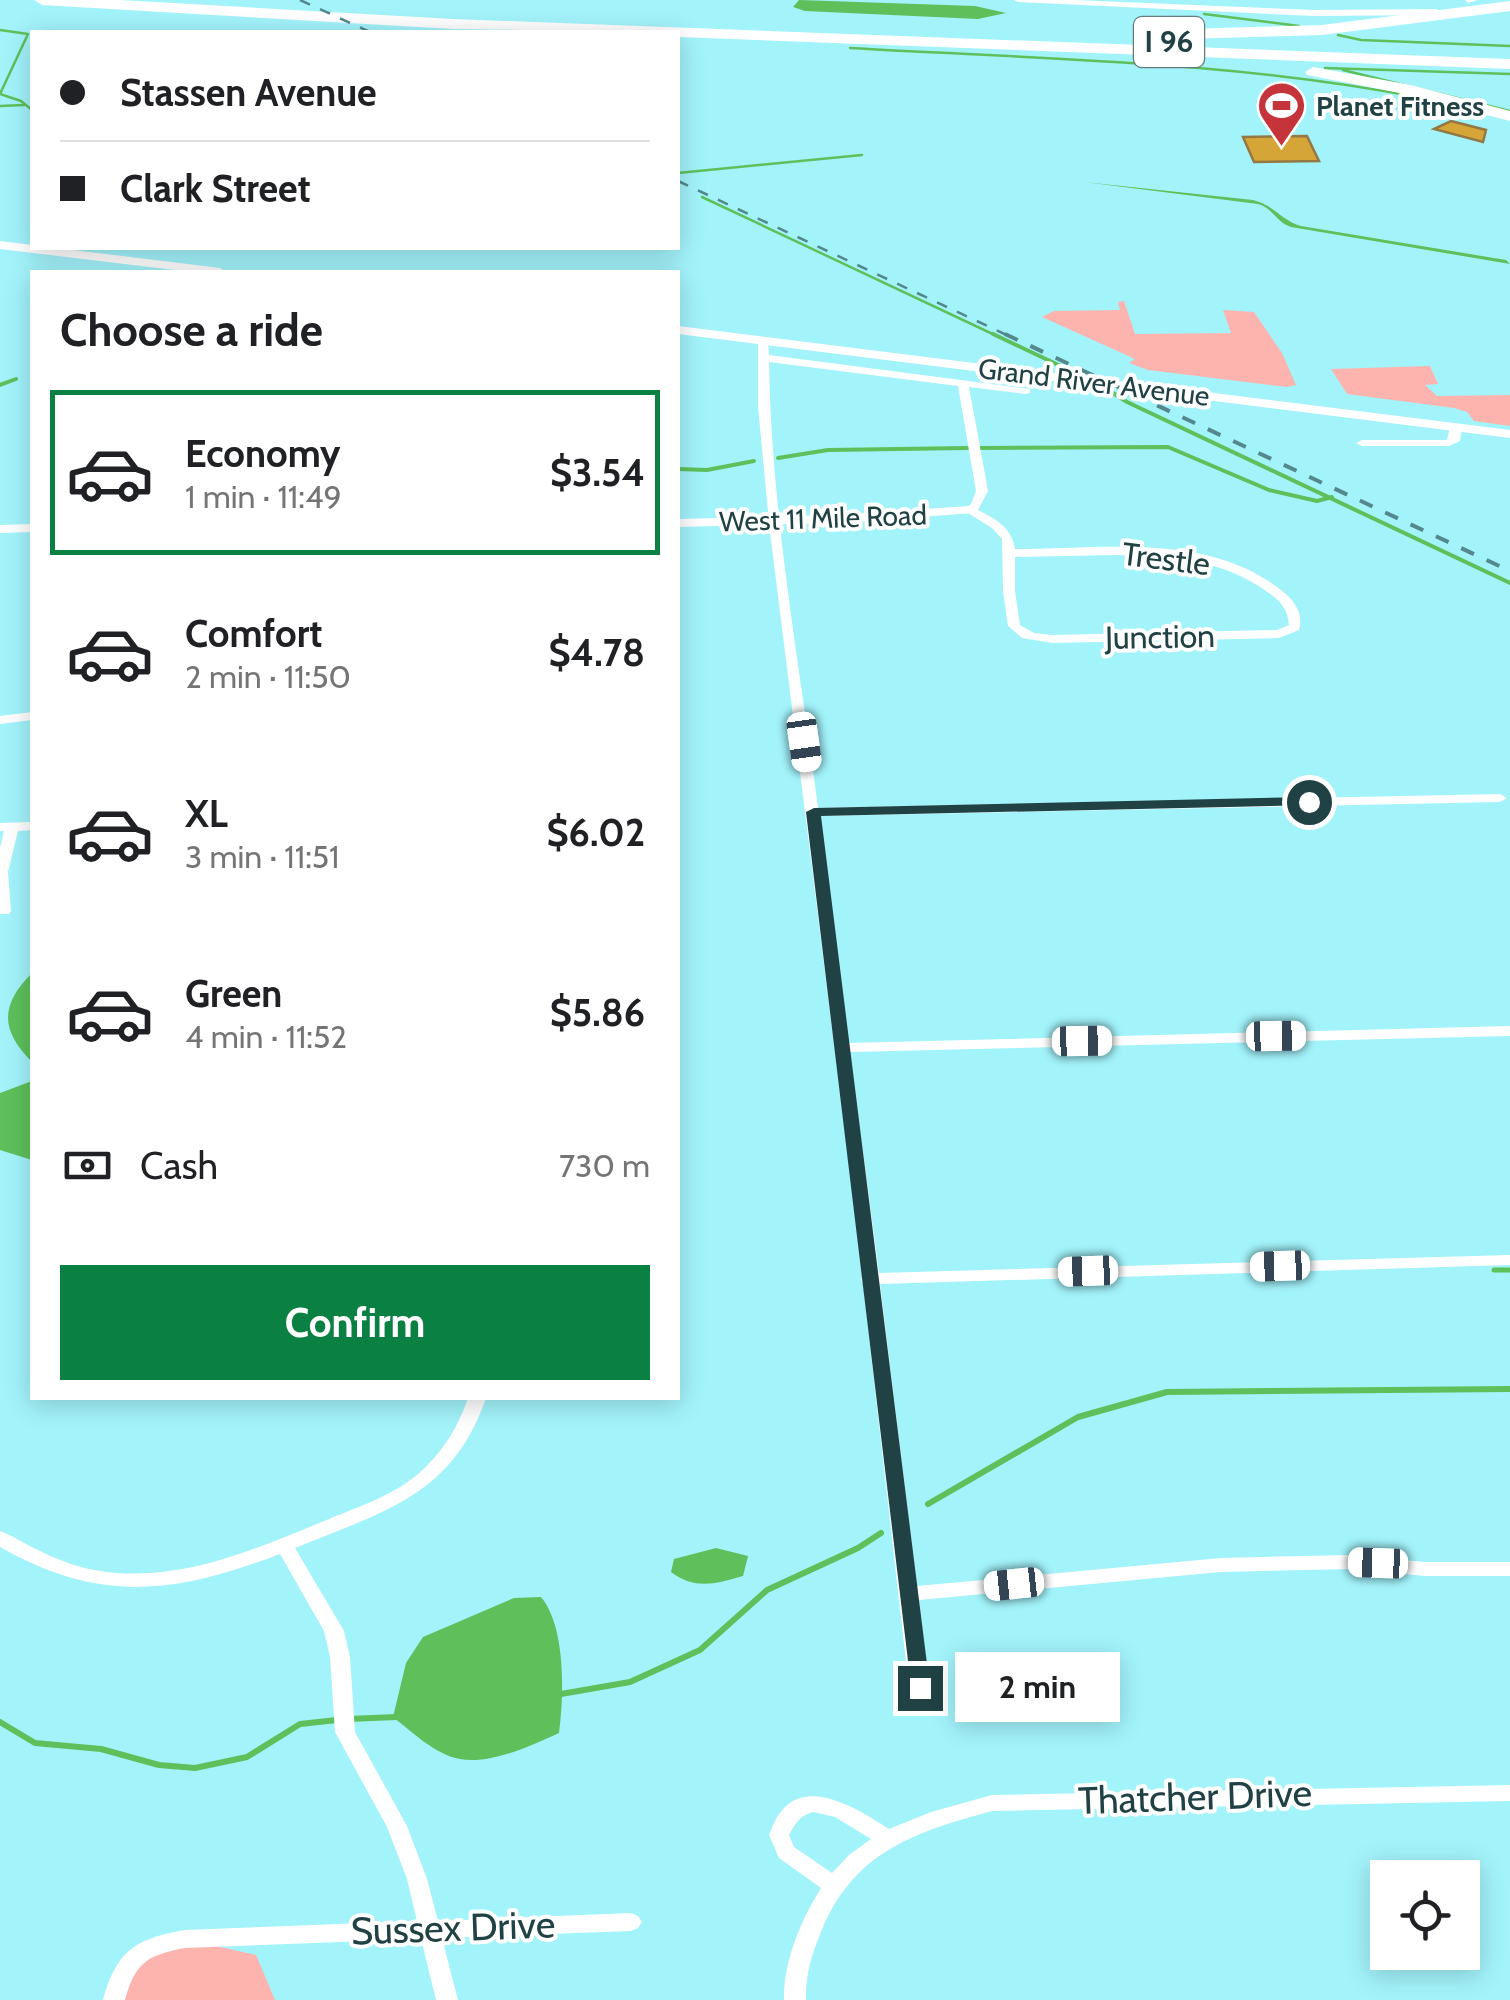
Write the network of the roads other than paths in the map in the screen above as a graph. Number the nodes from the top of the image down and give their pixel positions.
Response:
1 (42, 0) edge
2 (157, 0) edge
3 (1018, 0) edge
4 (1027, 0) edge
5 (1506, 5) edge
6 (731, 25) junction
7 (609, 30) edge
8 (680, 33) edge
9 (922, 42) junction
10 (1510, 55) edge
11 (1510, 64) edge
12 (1510, 116) edge
13 (0, 245) edge
14 (30, 249) edge
15 (41, 250) edge
16 (204, 270) edge
17 (680, 330) edge
18 (762, 341) junction
19 (763, 358) junction
20 (963, 383) junction
21 (1026, 391) dead end
22 (1456, 427) junction
23 (1510, 434) edge
24 (1362, 444) dead end
25 (969, 510) junction
26 (775, 521) junction
27 (680, 523) edge
28 (30, 528) edge
29 (0, 529) edge
30 (1012, 553) junction
31 (1296, 621) joint
32 (30, 716) edge
33 (0, 720) edge
34 (1500, 798) dead end
35 (814, 812) junction
36 (6, 827) edge
37 (4, 911) dead end
38 (1510, 1031) edge
39 (841, 1048) junction
40 (1510, 1260) edge
41 (869, 1280) junction
42 (476, 1400) edge
43 (0, 1538) edge
44 (284, 1545) junction
45 (1510, 1569) edge
46 (908, 1594) junction
47 (920, 1688) dead end
48 (1510, 1793) edge
49 (885, 1837) junction
50 (833, 1884) junction
51 (631, 1922) dead end
52 (430, 1928) junction
53 (114, 2000) edge
54 (447, 2000) edge
55 (794, 2000) edge

1 - 7 highway, I 96
2 - 6 highway, I 96
3 - 4 street
4 - 5 street
5 - 6 highway
6 - 10 highway, I 96
8 - 9 highway, I 96
9 - 11 highway, I 96
9 - 12 highway
13 - 14 main road
15 - 16 main road
17 - 18 main road, Grand River Avenue
18 - 19 street
18 - 22 main road, Grand River Avenue
19 - 20 street
19 - 26 street
20 - 21 street
20 - 25 street
22 - 23 main road, Grand River Avenue
22 - 24 street
25 - 26 street, West 11 Mile Road
25 - 30 street
26 - 27 street, West 11 Mile Road
26 - 35 street
28 - 29 street
30 - 31 street, Trestle
30 - 31 street, Junction
32 - 33 street
34 - 35 street
35 - 39 street
36 - 37 street
38 - 39 street
39 - 41 street
40 - 41 street
41 - 46 street
42 - 44 street
43 - 44 street
44 - 52 street
45 - 46 street
46 - 47 street
48 - 49 street, Thatcher Drive
49 - 50 street, Thatcher Drive
49 - 50 street
50 - 55 street, Thatcher Drive
51 - 52 street, Sussex Drive
52 - 53 street, Sussex Drive
52 - 54 street

